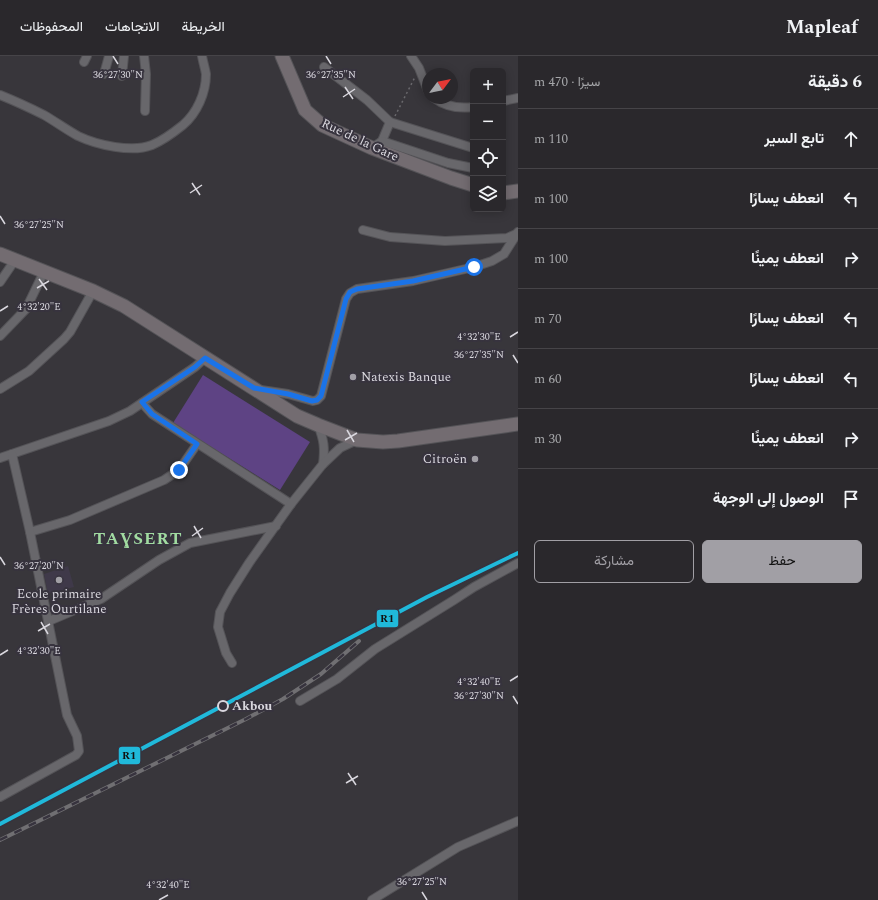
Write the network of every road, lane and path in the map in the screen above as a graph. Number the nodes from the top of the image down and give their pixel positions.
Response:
1 (109, 56) edge
2 (124, 56) edge
3 (144, 56) edge
4 (202, 56) edge
5 (282, 56) edge
6 (411, 56) edge
7 (324, 67) dead end
8 (419, 68) junction
9 (104, 74) dead end
10 (122, 76) dead end
11 (422, 76) edge
12 (0, 95) edge
13 (518, 98) edge
14 (506, 100) edge
15 (444, 104) edge
16 (470, 107) edge
17 (145, 111) dead end
18 (390, 122) junction
19 (377, 144) junction
20 (470, 147) edge
21 (470, 167) edge
22 (470, 183) edge
23 (518, 191) edge
24 (506, 193) edge
25 (363, 230) dead end
26 (517, 233) edge
27 (0, 254) edge
28 (15, 260) junction
29 (43, 271) junction
30 (0, 282) edge
31 (93, 291) junction
32 (0, 336) edge
33 (205, 358) junction
34 (254, 388) junction
35 (0, 389) edge
36 (142, 402) junction
37 (518, 424) edge
38 (318, 425) junction
39 (357, 440) junction
40 (197, 444) junction
41 (12, 454) junction
42 (0, 458) edge
43 (323, 464) junction
44 (291, 504) junction
45 (276, 526) junction
46 (30, 532) junction
47 (518, 563) edge
48 (48, 621) junction
49 (232, 663) dead end
50 (300, 701) dead end
51 (0, 797) edge
52 (518, 821) edge
53 (372, 900) edge

1 - 9 street
2 - 10 street
3 - 17 street
4 - 12 street
5 - 19 main road, Rue de la Gare
6 - 8 street
7 - 18 street
8 - 11 street
8 - 18 path
13 - 14 street
15 - 16 street
18 - 19 street
18 - 20 street
19 - 21 street
19 - 22 main road, Rue de la Gare
23 - 24 main road
25 - 26 street
26 - 34 street
27 - 28 main road
28 - 29 main road
28 - 30 street
29 - 31 main road
29 - 32 street
31 - 33 main road
31 - 35 street
33 - 34 main road
33 - 36 street
34 - 38 main road
36 - 40 street
36 - 41 street
37 - 39 main road
38 - 39 main road
38 - 43 street
39 - 43 street
40 - 44 street
40 - 46 street
41 - 42 street
41 - 46 street
43 - 44 street
44 - 45 street
45 - 48 street
45 - 49 street
46 - 48 street
47 - 50 street
48 - 51 street
52 - 53 street

